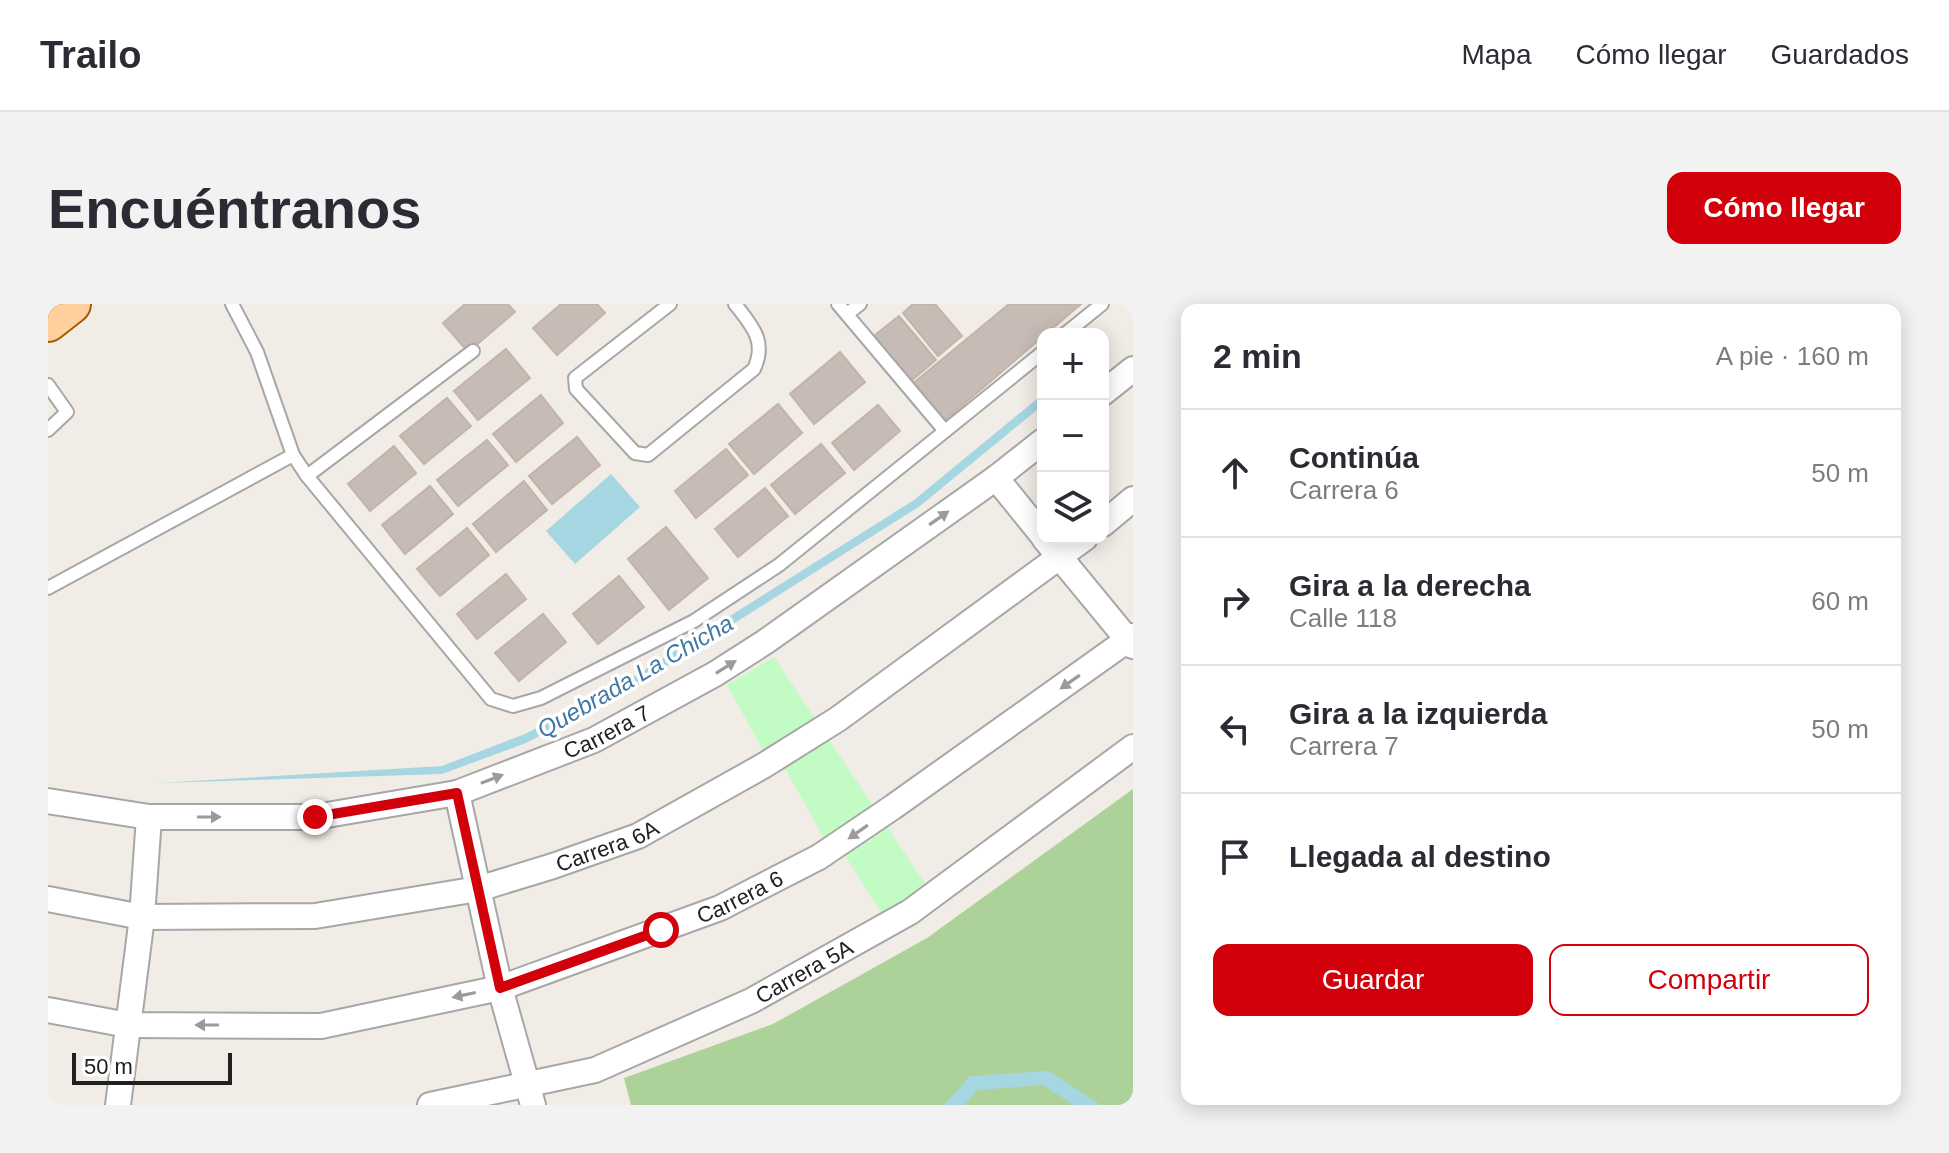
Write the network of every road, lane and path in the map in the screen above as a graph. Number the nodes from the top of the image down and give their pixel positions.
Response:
1 (71, 304) edge
2 (232, 304) edge
3 (670, 304) edge
4 (735, 304) edge
5 (838, 304) edge
6 (860, 304) edge
7 (1102, 304) edge
8 (847, 314) junction
9 (48, 322) edge
10 (1072, 328) edge
11 (473, 351) dead end
12 (1037, 357) edge
13 (1133, 369) edge
14 (48, 385) edge
15 (1109, 388) edge
16 (48, 430) edge
17 (945, 431) junction
18 (1037, 446) edge
19 (293, 455) junction
20 (307, 476) junction
21 (996, 478) junction
22 (1133, 499) edge
23 (1109, 519) edge
24 (1037, 528) edge
25 (1050, 544) edge
26 (1078, 544) edge
27 (1061, 558) junction
28 (48, 588) edge
29 (1131, 641) edge
30 (1133, 747) edge
31 (457, 793) junction
32 (48, 801) edge
33 (149, 817) junction
34 (478, 889) junction
35 (48, 899) edge
36 (142, 917) junction
37 (500, 988) junction
38 (48, 1010) edge
39 (128, 1025) junction
40 (531, 1095) edge
41 (118, 1105) edge
42 (430, 1105) edge

1 - 9 main road
2 - 19 lane
3 - 4 lane
5 - 8 lane
6 - 8 lane
7 - 10 lane
8 - 17 lane
11 - 20 lane
12 - 17 lane
13 - 15 street
14 - 16 lane
17 - 20 lane
18 - 21 street, Carrera 7
19 - 20 lane
19 - 28 lane
21 - 24 street
31 -> 21 street, Carrera 7
22 - 23 street
25 - 27 street
26 - 27 street, Carrera 6A
27 - 29 street
27 - 34 street, Carrera 6A
29 -> 37 street, Carrera 6
30 - 40 street, Carrera 5A
33 -> 31 street, Carrera 7
31 - 34 street
32 - 33 street, Carrera 7
33 - 36 street
34 - 36 street, Carrera 6A
34 - 37 street
35 - 36 street, Carrera 6A
36 - 39 street
37 -> 39 street, Carrera 6
37 - 40 street
38 - 39 street, Carrera 6
39 - 41 street
40 - 42 street, Carrera 5A

